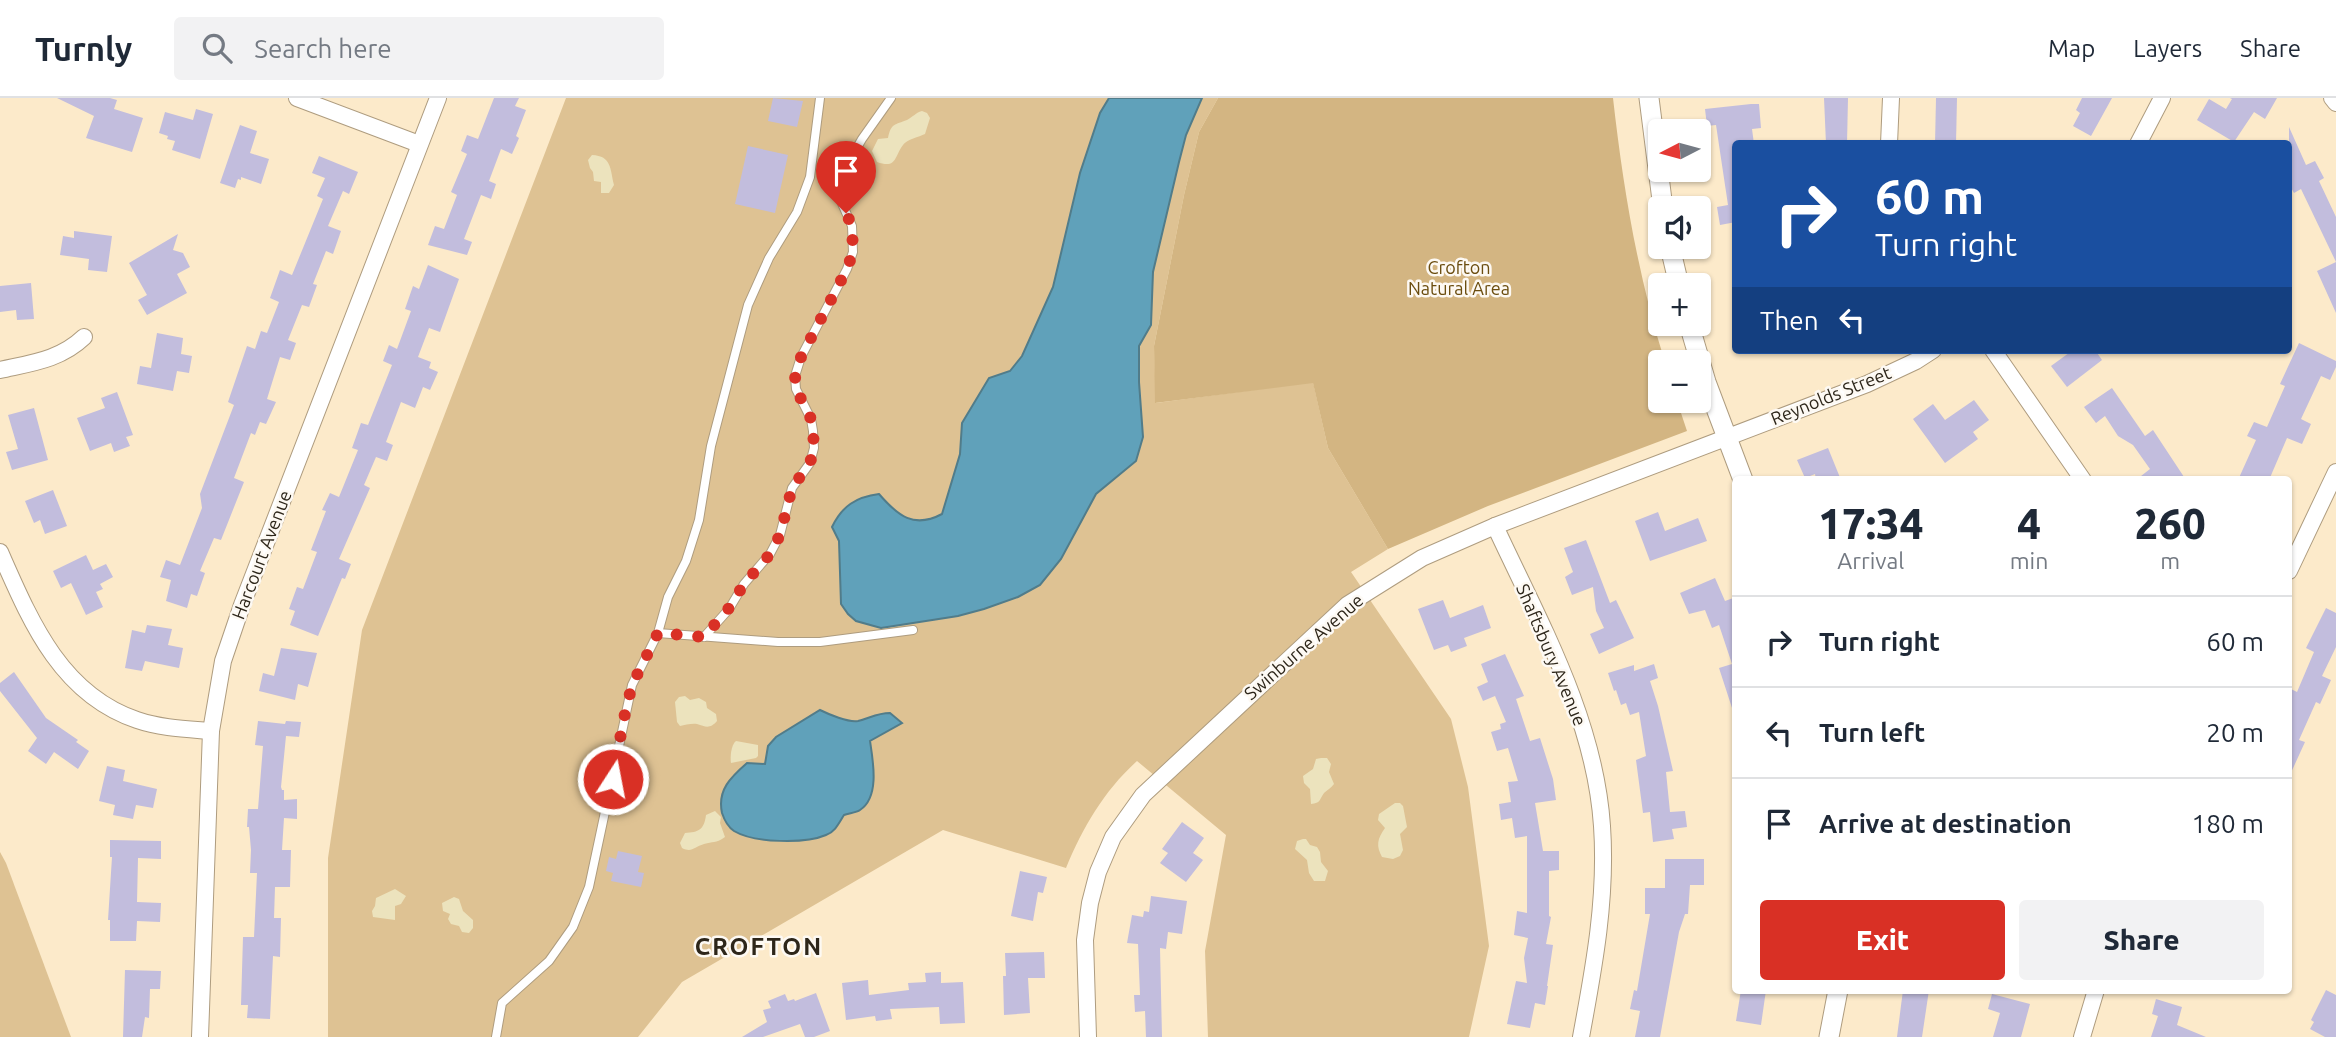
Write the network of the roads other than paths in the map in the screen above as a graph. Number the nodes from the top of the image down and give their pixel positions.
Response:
1 (297, 98) edge
2 (438, 98) edge
3 (820, 98) edge
4 (891, 98) edge
5 (1649, 98) edge
6 (1891, 98) edge
7 (2162, 98) edge
8 (2332, 98) edge
9 (2336, 103) edge
10 (1889, 140) edge
11 (2140, 140) edge
12 (419, 144) junction
13 (1661, 196) edge
14 (1693, 336) edge
15 (84, 337) dead end
16 (1927, 354) edge
17 (1996, 354) edge
18 (0, 370) edge
19 (1726, 437) junction
20 (2336, 472) edge
21 (1741, 476) edge
22 (2080, 476) edge
23 (1496, 526) junction
24 (0, 552) edge
25 (2292, 565) edge
26 (913, 630) dead end
27 (658, 633) junction
28 (704, 637) junction
29 (211, 731) junction
30 (1837, 994) edge
31 (2095, 994) edge
32 (200, 1037) edge
33 (496, 1037) edge
34 (1088, 1037) edge
35 (1581, 1037) edge
36 (1829, 1037) edge
37 (2082, 1037) edge

1 - 12 street
2 - 12 street, Harcourt Avenue
3 - 27 lane
4 - 28 lane
5 - 13 street
6 - 10 street
7 - 11 street
8 - 9 street
12 - 29 street, Harcourt Avenue
14 - 19 street
15 - 18 street
16 - 19 street, Reynolds Street
17 - 22 street
19 - 21 street
19 - 23 street, Swinburne Avenue
20 - 25 street
23 - 34 street, Swinburne Avenue
23 - 35 street, Shaftsbury Avenue
24 - 29 street
26 - 28 lane
27 - 28 lane
27 - 33 lane
29 - 32 street, Harcourt Avenue
30 - 36 street
31 - 37 street

